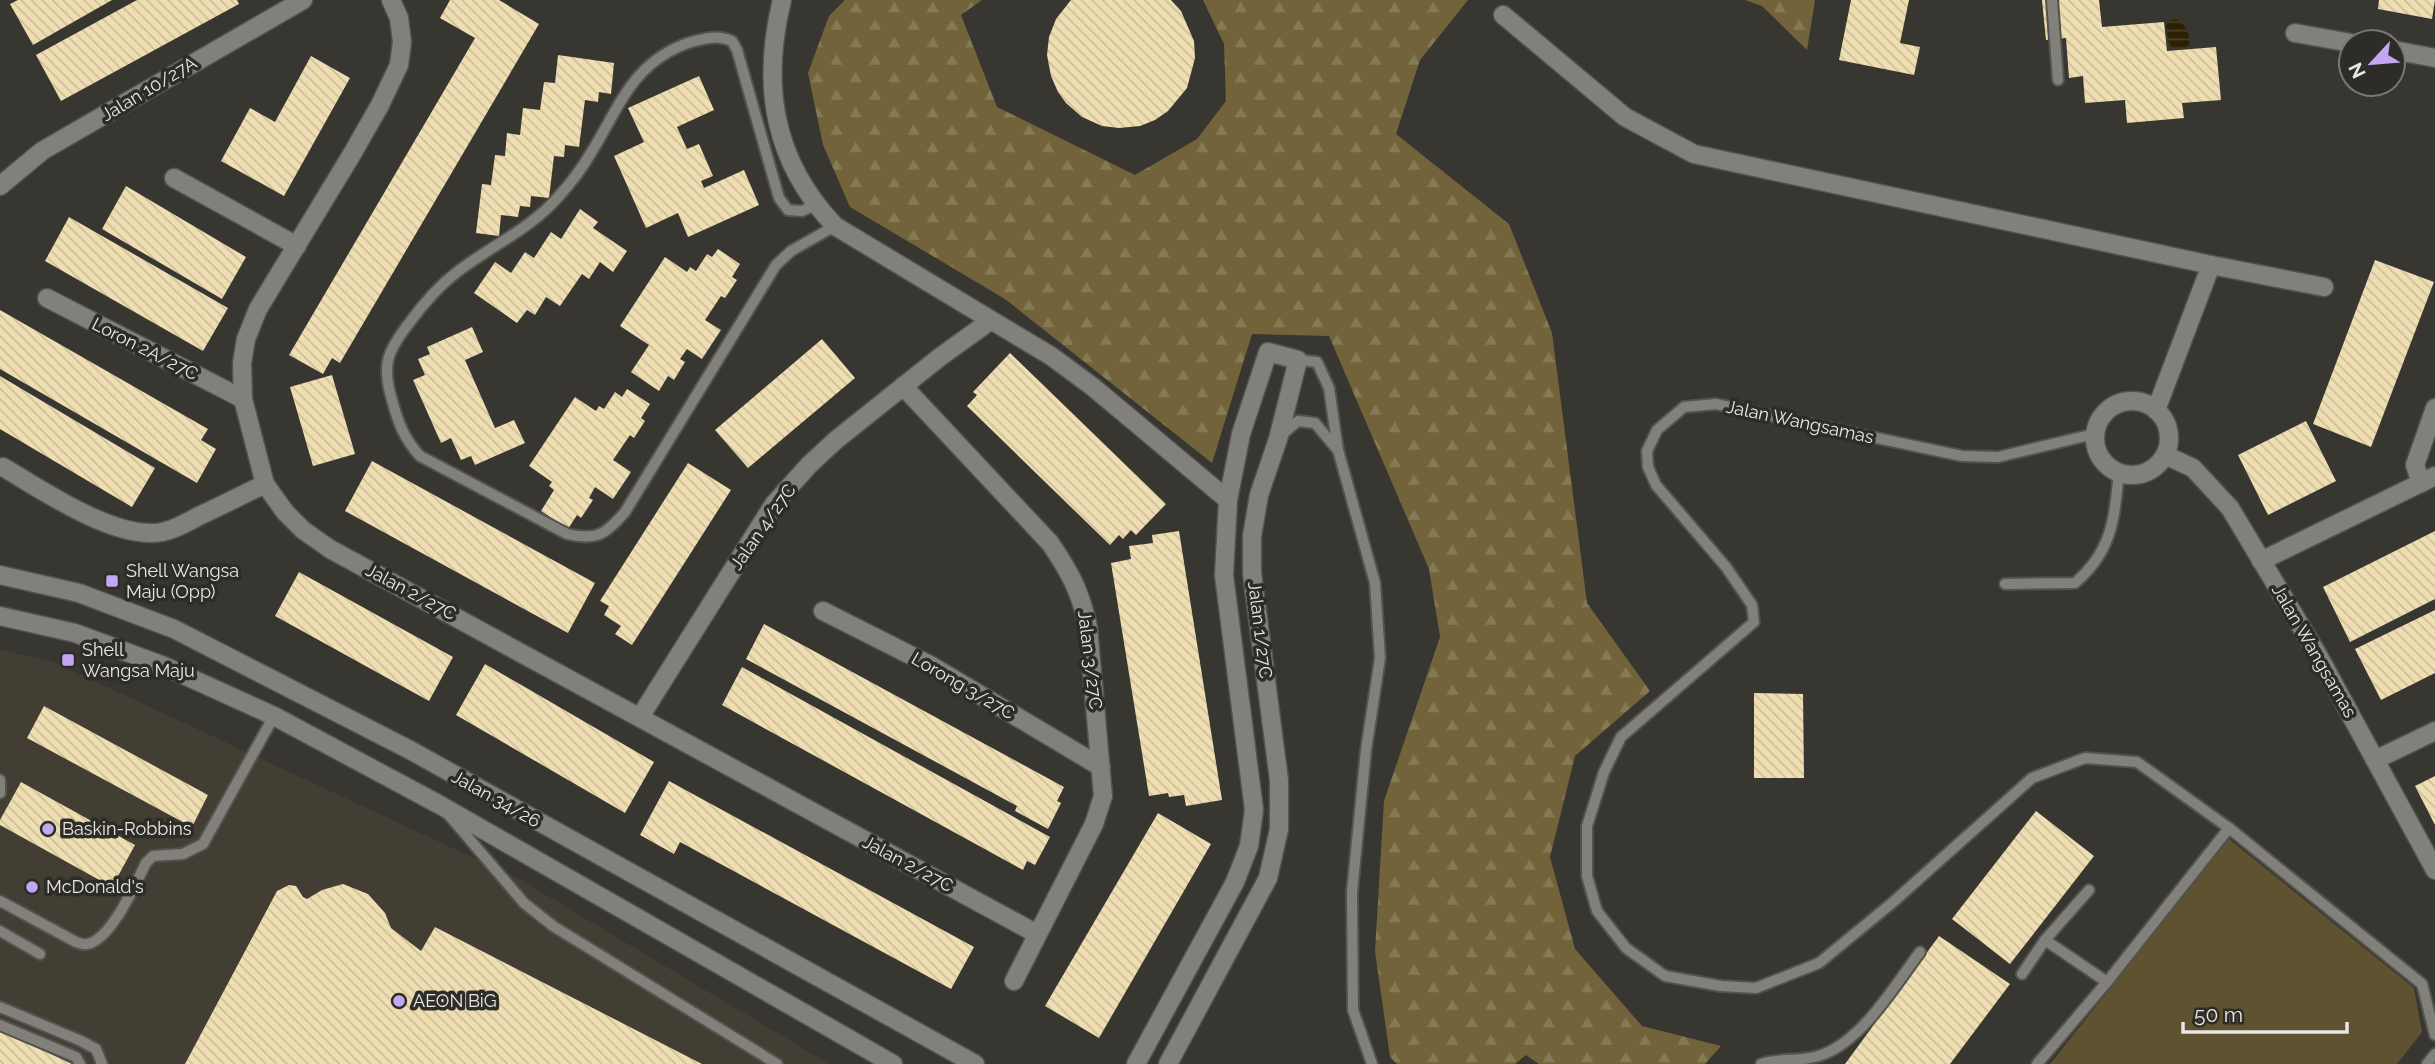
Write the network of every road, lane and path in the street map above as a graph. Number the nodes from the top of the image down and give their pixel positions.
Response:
1 (303, 0) edge
2 (391, 0) edge
3 (782, 0) edge
4 (2052, 0) edge
5 (1503, 15) dead end
6 (2295, 33) dead end
7 (2337, 40) edge
8 (2407, 53) edge
9 (2435, 58) edge
10 (2058, 80) dead end
11 (174, 178) dead end
12 (0, 186) edge
13 (815, 205) junction
14 (835, 226) junction
15 (298, 246) junction
16 (2211, 265) junction
17 (2324, 287) dead end
18 (47, 298) dead end
19 (990, 321) junction
20 (1298, 360) junction
21 (903, 386) junction
22 (243, 400) junction
23 (2435, 408) edge
24 (2156, 410) junction
25 (2094, 434) junction
26 (1278, 439) junction
27 (1338, 450) junction
28 (2165, 456) junction
29 (3, 467) dead end
30 (2119, 472) junction
31 (2428, 479) edge
32 (265, 484) junction
33 (1228, 500) junction
34 (2262, 561) junction
35 (0, 575) edge
36 (2005, 584) dead end
37 (823, 611) dead end
38 (0, 616) edge
39 (274, 716) junction
40 (640, 717) junction
41 (2435, 731) edge
42 (2375, 760) junction
43 (1101, 767) junction
44 (0, 780) edge
45 (0, 793) edge
46 (440, 805) junction
47 (2229, 828) junction
48 (2435, 870) edge
49 (2089, 890) dead end
50 (0, 901) edge
51 (0, 931) edge
52 (1037, 934) junction
53 (2045, 940) junction
54 (1920, 952) dead end
55 (40, 954) dead end
56 (2022, 974) dead end
57 (1014, 981) dead end
58 (2107, 982) junction
59 (0, 1007) edge
60 (0, 1025) edge
61 (2435, 1035) edge
62 (2435, 1054) edge
63 (80, 1064) edge
64 (102, 1064) edge
65 (777, 1064) edge
66 (893, 1064) edge
67 (975, 1064) edge
68 (1136, 1064) edge
69 (1168, 1064) edge
70 (1371, 1064) edge
71 (1760, 1064) edge
72 (2037, 1064) edge
73 (2427, 1064) edge

1 - 12 street, Jalan 10/27A
2 - 15 street, Jalan 2/27C
3 - 13 street
4 - 10 lane
5 - 16 street
6 - 7 street
8 - 9 street
11 - 15 street
13 - 14 street
13 - 14 lane
14 - 19 street
15 - 22 street, Jalan 2/27C
16 - 17 street
16 - 24 street
18 - 22 street, Loron 2A/27C
19 - 21 street, Jalan 4/27C
19 - 33 street
20 - 26 street, Jalan 1/27C
20 - 27 lane
20 - 33 street, Jalan 1/27C
21 - 40 street, Jalan 4/27C
21 - 43 street, Jalan 3/27C
22 - 32 street, Jalan 2/27C
23 - 31 street
24 - 25 street
24 - 28 street
25 - 30 street
25 - 47 lane, Jalan Wangsamas
26 - 27 lane
26 - 69 street, Jalan 1/27C
27 - 70 lane
28 - 30 street
28 - 34 street, Jalan Wangsamas
29 - 32 street
30 - 36 lane
31 - 34 street
32 - 40 street, Jalan 2/27C
33 - 68 street, Jalan 1/27C
34 - 42 street, Jalan Wangsamas
35 - 67 street, Jalan 34/26
37 - 43 street, Lorong 3/27C
38 - 39 street, Jalan 34/26
39 - 46 street, Jalan 34/26
39 - 50 lane
40 - 52 street, Jalan 2/27C
41 - 42 street
42 - 48 street, Jalan Wangsamas
43 - 52 street, Jalan 3/27C
44 - 45 lane
46 - 65 lane
46 - 66 street, Jalan 34/26
47 - 58 lane
47 - 61 lane
49 - 53 lane
51 - 55 lane
52 - 57 street, Jalan 3/27C
53 - 56 lane
53 - 58 lane
54 - 71 lane
58 - 72 lane
59 - 64 lane
60 - 63 lane
62 - 73 lane

